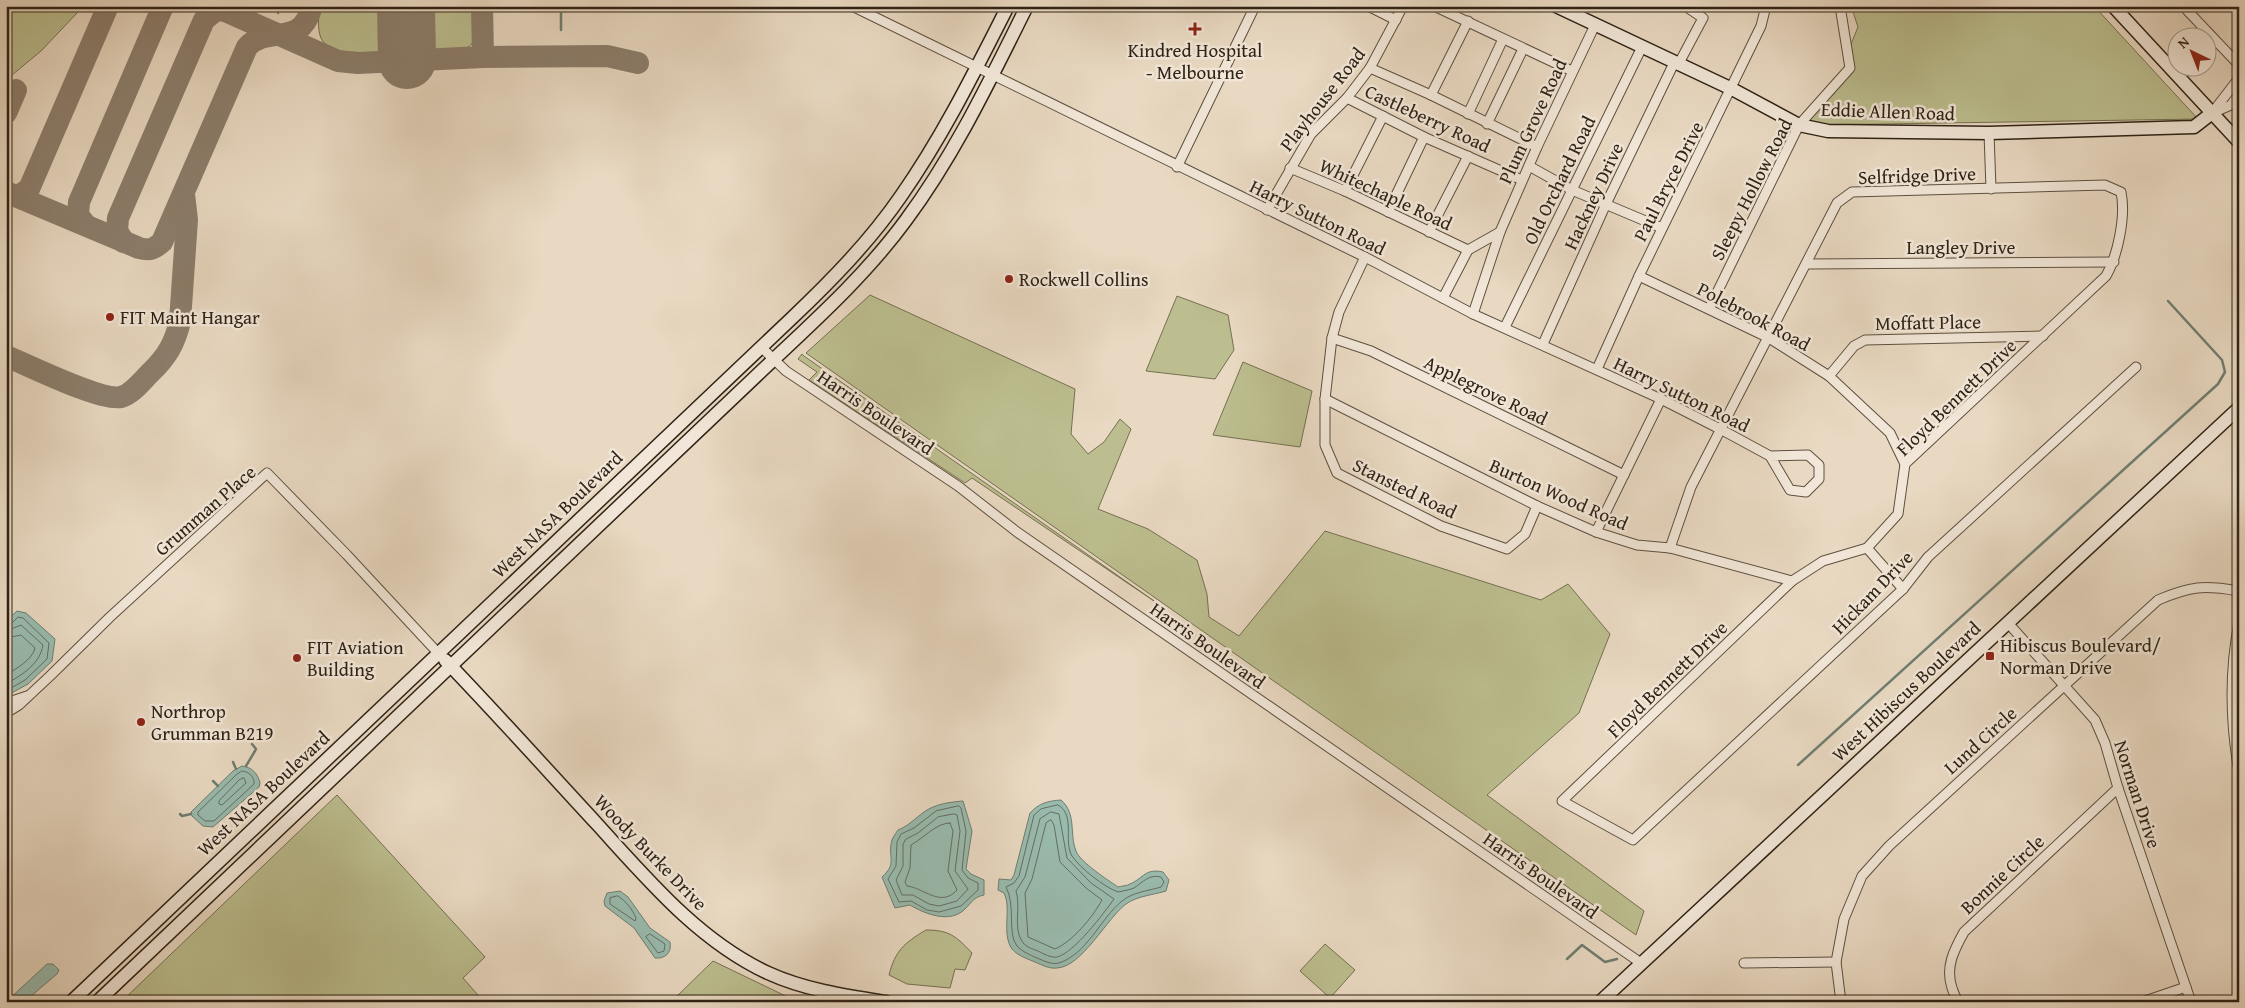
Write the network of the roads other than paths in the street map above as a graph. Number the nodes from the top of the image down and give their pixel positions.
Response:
1 (852, 6) edge
2 (1008, 6) edge
3 (1027, 6) edge
4 (1255, 6) edge
5 (1368, 6) edge
6 (1403, 6) edge
7 (1434, 6) edge
8 (1685, 6) edge
9 (1766, 6) edge
10 (1840, 6) edge
11 (2113, 6) edge
12 (2182, 6) edge
13 (1558, 7) edge
14 (1396, 20) junction
15 (1468, 21) junction
16 (1595, 25) junction
17 (1503, 39) junction
18 (1642, 47) junction
19 (1523, 49) junction
20 (1676, 64) junction
21 (2239, 65) edge
22 (977, 68) junction
23 (1370, 68) junction
24 (1572, 71) junction
25 (993, 75) junction
26 (2239, 78) edge
27 (1732, 90) junction
28 (2239, 94) edge
29 (1431, 95) junction
30 (1347, 98) junction
31 (2212, 113) junction
32 (1468, 114) junction
33 (1383, 116) junction
34 (1487, 124) junction
35 (1799, 125) junction
36 (1989, 133) junction
37 (1424, 136) junction
38 (2239, 142) edge
39 (1537, 147) junction
40 (1468, 156) junction
41 (1529, 166) junction
42 (1177, 167) junction
43 (1290, 168) junction
44 (1522, 180) junction
45 (1572, 190) junction
46 (1991, 190) junction
47 (1345, 191) junction
48 (2121, 192) joint
49 (1606, 204) junction
50 (1268, 210) junction
51 (1388, 212) junction
52 (1662, 228) junction
53 (1429, 232) junction
54 (1500, 232) junction
55 (1468, 250) junction
56 (1365, 257) junction
57 (2114, 262) junction
58 (1808, 264) junction
59 (1639, 276) junction
60 (1443, 298) junction
61 (1709, 309) junction
62 (1474, 314) junction
63 (1505, 327) junction
64 (2043, 336) junction
65 (1332, 338) junction
66 (1770, 338) junction
67 (1543, 344) junction
68 (761, 347) junction
69 (773, 360) junction
70 (2136, 367) dead end
71 (1596, 369) junction
72 (1829, 376) junction
73 (1325, 399) junction
74 (1660, 399) junction
75 (2239, 408) edge
76 (1722, 430) junction
77 (661, 442) junction
78 (673, 455) junction
79 (1770, 456) junction
80 (1905, 464) junction
81 (1624, 475) junction
82 (1537, 506) junction
83 (1596, 532) junction
84 (1670, 548) junction
85 (1867, 548) junction
86 (1792, 581) junction
87 (1903, 589) junction
88 (2239, 591) edge
89 (2239, 622) edge
90 (2008, 623) junction
91 (438, 653) junction
92 (450, 666) junction
93 (2065, 685) junction
94 (27, 696) junction
95 (6, 702) edge
96 (6, 713) edge
97 (2239, 772) edge
98 (2118, 788) junction
99 (1633, 840) joint
100 (1836, 962) junction
101 (1641, 963) junction
102 (1744, 964) dead end
103 (2186, 987) junction
104 (71, 1002) edge
105 (97, 1002) edge
106 (886, 1002) edge
107 (1600, 1002) edge
108 (1841, 1002) edge
109 (1959, 1002) edge
110 (2142, 1002) edge
111 (2191, 1002) edge

1 - 22 street, Harry Sutton Road
2 - 22 main road, West NASA Boulevard
3 - 25 main road, West NASA Boulevard
4 - 42 street
5 - 14 street
6 - 14 street, Playhouse Road
7 - 15 street
8 - 20 street, Hackney Drive
9 - 27 street, Paul Bryce Drive
10 - 35 street, Sleepy Hollow Road
11 - 31 main road
12 - 21 street
13 - 16 main road, Eddie Allen Road
14 - 23 street, Playhouse Road
15 - 17 street
15 - 29 street
16 - 18 main road, Eddie Allen Road
16 - 24 street, Plum Grove Road
17 - 19 street
17 - 32 street
18 - 20 main road, Eddie Allen Road
18 - 45 street, Old Orchard Road
19 - 24 street
19 - 34 street
20 - 27 main road, Eddie Allen Road
20 - 49 street, Hackney Drive
22 - 25 street, Harry Sutton Road
22 - 68 main road, West NASA Boulevard
23 - 29 street
23 - 30 street, Playhouse Road
24 - 39 street, Plum Grove Road
25 - 42 street, Harry Sutton Road
25 - 69 main road, West NASA Boulevard
26 - 31 street
27 - 35 main road, Eddie Allen Road
27 - 52 street, Paul Bryce Drive
28 - 31 street
29 - 32 street
30 - 33 street, Castleberry Road
30 - 43 street, Playhouse Road
31 - 36 main road, Eddie Allen Road
31 - 38 main road
32 - 34 street
33 - 37 street, Castleberry Road
33 - 47 street
34 - 39 street
35 - 36 main road, Eddie Allen Road
35 - 61 street, Sleepy Hollow Road
36 - 46 street
37 - 40 street, Castleberry Road
37 - 51 street
39 - 41 street, Plum Grove Road
40 - 44 street, Castleberry Road
40 - 53 street
41 - 44 street, Plum Grove Road
41 - 45 street
42 - 50 street, Harry Sutton Road
43 - 47 street, Whitechaple Road
43 - 50 street, Playhouse Road
44 - 54 street, Plum Grove Road
45 - 49 street
45 - 63 street, Old Orchard Road
46 - 48 street, Selfridge Drive
46 - 58 street, Selfridge Drive
47 - 51 street, Whitechaple Road
48 - 57 street, Floyd Bennett Drive
49 - 52 street
49 - 67 street, Hackney Drive
50 - 56 street, Harry Sutton Road
51 - 53 street, Whitechaple Road
52 - 59 street, Paul Bryce Drive
53 - 55 street, Whitechaple Road
54 - 55 street
54 - 62 street, Plum Grove Road
55 - 60 street
56 - 60 street, Harry Sutton Road
56 - 65 street, Stansted Road
57 - 58 street, Langley Drive
57 - 64 street, Floyd Bennett Drive
58 - 66 street, Selfridge Drive
59 - 61 street, Polebrook Road
59 - 71 street, Paul Bryce Drive
60 - 62 street, Harry Sutton Road
61 - 66 street, Polebrook Road
62 - 63 street, Harry Sutton Road
63 - 67 street, Harry Sutton Road
64 - 72 street, Moffatt Place
64 - 80 street, Floyd Bennett Drive
65 - 73 street, Stansted Road
65 - 81 street, Applegrove Road
66 - 72 street, Polebrook Road
66 - 76 street, Selfridge Drive
67 - 71 street, Harry Sutton Road
68 - 69 street, Harris Boulevard
68 - 77 main road, West NASA Boulevard
69 - 78 main road, West NASA Boulevard
69 - 101 street, Harris Boulevard
70 - 87 street, Hickam Drive
71 - 74 street, Harry Sutton Road
72 - 80 street, Polebrook Road
73 - 82 street, Burton Wood Road
73 - 82 street, Stansted Road
74 - 76 street, Harry Sutton Road
74 - 81 street
75 - 90 main road, West Hibiscus Boulevard
76 - 79 street, Harry Sutton Road
76 - 84 street, Selfridge Drive
77 - 78 main road
77 - 91 main road, West NASA Boulevard
78 - 92 main road, West NASA Boulevard
79 - 79 street, Harry Sutton Road
80 - 85 street, Floyd Bennett Drive
81 - 83 street
82 - 83 street, Burton Wood Road
83 - 84 street, Burton Wood Road
84 - 86 street, Burton Wood Road
85 - 86 street, Floyd Bennett Drive
85 - 87 street
86 - 99 street, Floyd Bennett Drive
87 - 99 street, Hickam Drive
88 - 93 street, Lund Circle
89 - 97 street
90 - 93 street, Norman Drive
90 - 101 main road, West Hibiscus Boulevard
91 - 92 main road, Woody Burke Drive
91 - 94 street, Grumman Place
91 - 104 main road, West NASA Boulevard
92 - 105 main road, West NASA Boulevard
92 - 106 main road, Woody Burke Drive
93 - 98 street, Norman Drive
93 - 100 street, Lund Circle
94 - 95 street, Grumman Place
94 - 96 street, Grumman Place
98 - 103 street, Norman Drive
98 - 109 street, Bonnie Circle
100 - 102 street
100 - 108 street, Lund Circle
101 - 107 main road, West Hibiscus Boulevard
103 - 110 street
103 - 111 street, Norman Drive

